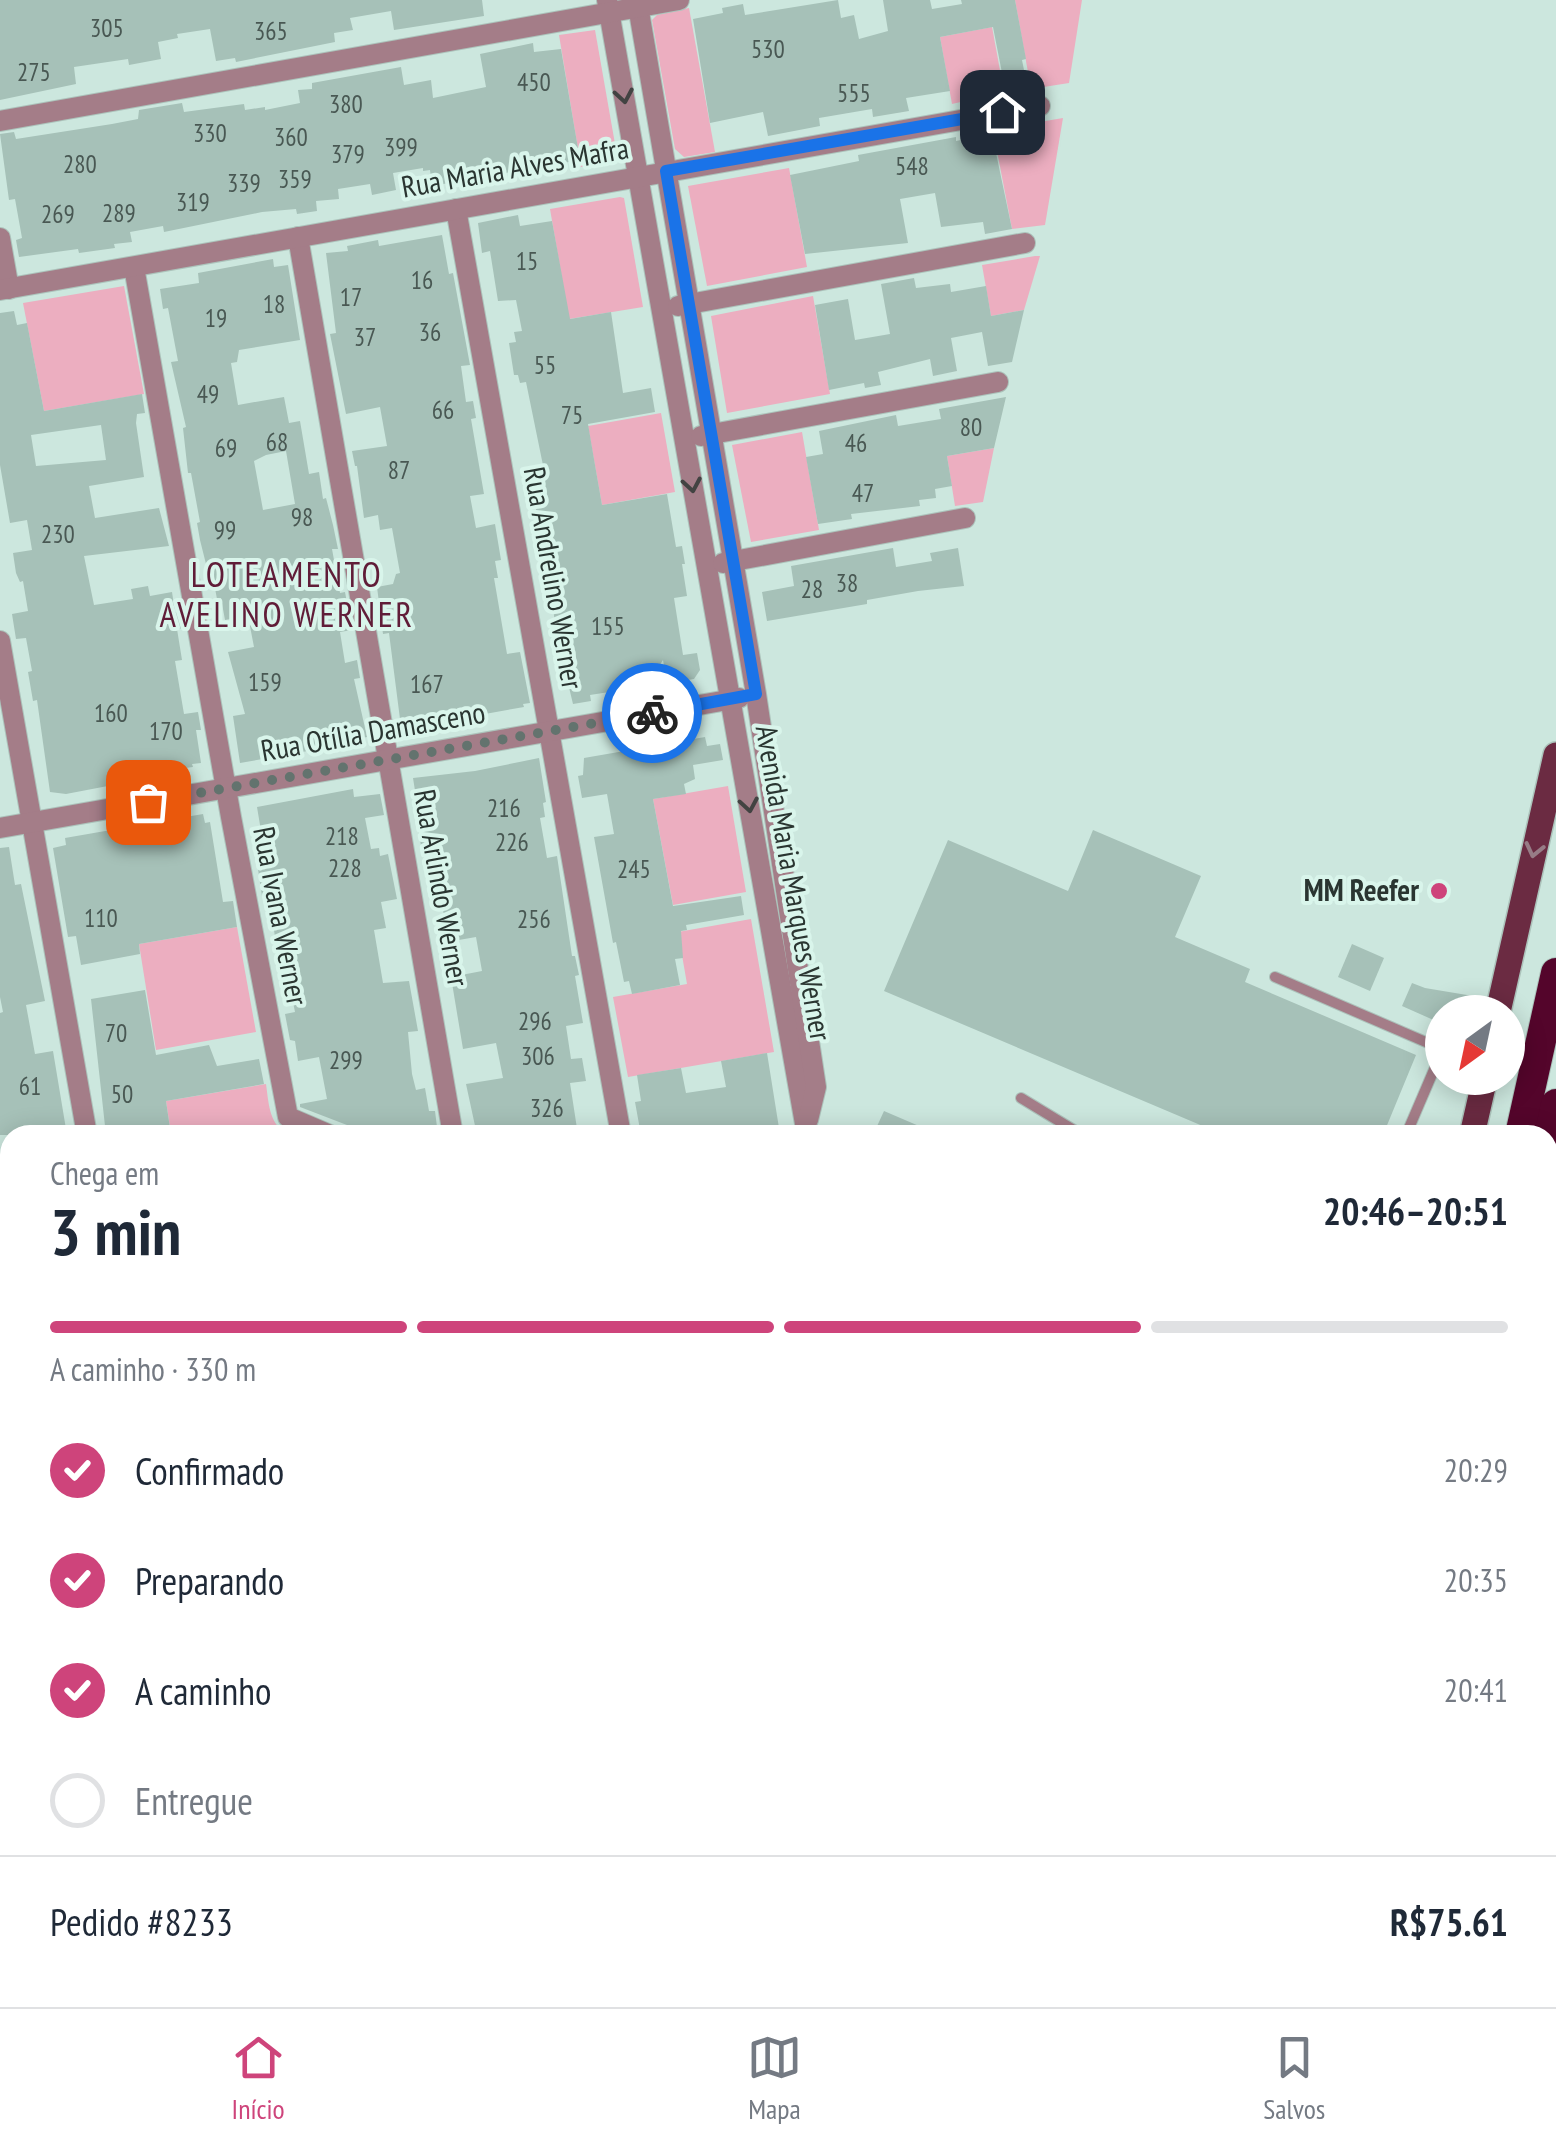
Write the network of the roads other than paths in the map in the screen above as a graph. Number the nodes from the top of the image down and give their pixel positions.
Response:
1 (679, 0) edge
2 (637, 4) edge
3 (608, 6) edge
4 (1040, 106) dead end
5 (0, 120) edge
6 (666, 171) junction
7 (638, 177) junction
8 (456, 209) junction
9 (298, 237) junction
10 (0, 238) edge
11 (1025, 243) dead end
12 (134, 266) junction
13 (4, 290) edge
14 (689, 304) junction
15 (661, 309) junction
16 (998, 382) dead end
17 (711, 434) junction
18 (684, 439) junction
19 (965, 518) dead end
20 (733, 561) junction
21 (707, 566) junction
22 (0, 641) edge
23 (756, 694) junction
24 (730, 699) junction
25 (549, 731) junction
26 (1556, 755) edge
27 (388, 760) junction
28 (226, 788) junction
29 (32, 822) junction
30 (0, 828) edge
31 (1556, 973) edge
32 (1275, 977) dead end
33 (1502, 995) edge
34 (1425, 1043) edge
35 (1425, 1090) edge
36 (1480, 1095) edge
37 (1021, 1098) dead end
38 (85, 1125) edge
39 (307, 1125) edge
40 (451, 1125) edge
41 (619, 1125) edge
42 (805, 1125) edge
43 (807, 1125) edge
44 (1066, 1125) edge
45 (1410, 1125) edge
46 (1474, 1125) edge
47 (1522, 1125) edge

1 - 2 street
2 - 3 street
2 - 6 street, Avenida Maria Marques Werner
3 - 5 street
3 -> 7 street, Avenida Maria Marques Werner
4 - 6 street, Rua Maria Alves Mafra
6 - 7 street, Rua Maria Alves Mafra
6 - 14 street, Avenida Maria Marques Werner
7 - 8 street, Rua Maria Alves Mafra
7 - 15 street, Avenida Maria Marques Werner
8 - 9 street, Rua Maria Alves Mafra
8 - 25 street, Rua Andrelino Werner
9 - 12 street, Rua Maria Alves Mafra
9 - 27 street, Rua Arlindo Werner
10 - 13 street
11 - 14 street
12 - 13 street, Rua Maria Alves Mafra
12 - 28 street, Rua Ivana Werner
14 - 15 street
14 - 17 street, Avenida Maria Marques Werner
15 - 18 street, Avenida Maria Marques Werner
16 - 17 street
17 - 18 street
17 - 20 street, Avenida Maria Marques Werner
18 -> 21 street, Avenida Maria Marques Werner
19 - 20 street
20 - 21 street
20 - 23 street, Avenida Maria Marques Werner
21 - 24 street, Avenida Maria Marques Werner
22 - 29 street
23 - 24 street, Rua Otília Damasceno
23 - 43 street, Avenida Maria Marques Werner
24 - 25 street, Rua Otília Damasceno
24 -> 42 street, Avenida Maria Marques Werner
25 - 27 street, Rua Otília Damasceno
25 - 41 street, Rua Andrelino Werner
26 -> 33 main road
27 - 28 street, Rua Otília Damasceno
27 - 40 street, Rua Arlindo Werner
28 - 29 street, Rua Otília Damasceno
28 - 39 street, Rua Ivana Werner
29 - 30 street, Rua Otília Damasceno
29 - 38 street
31 - 47 highway
32 - 34 lane
35 - 45 lane
36 - 46 main road
37 - 44 lane

